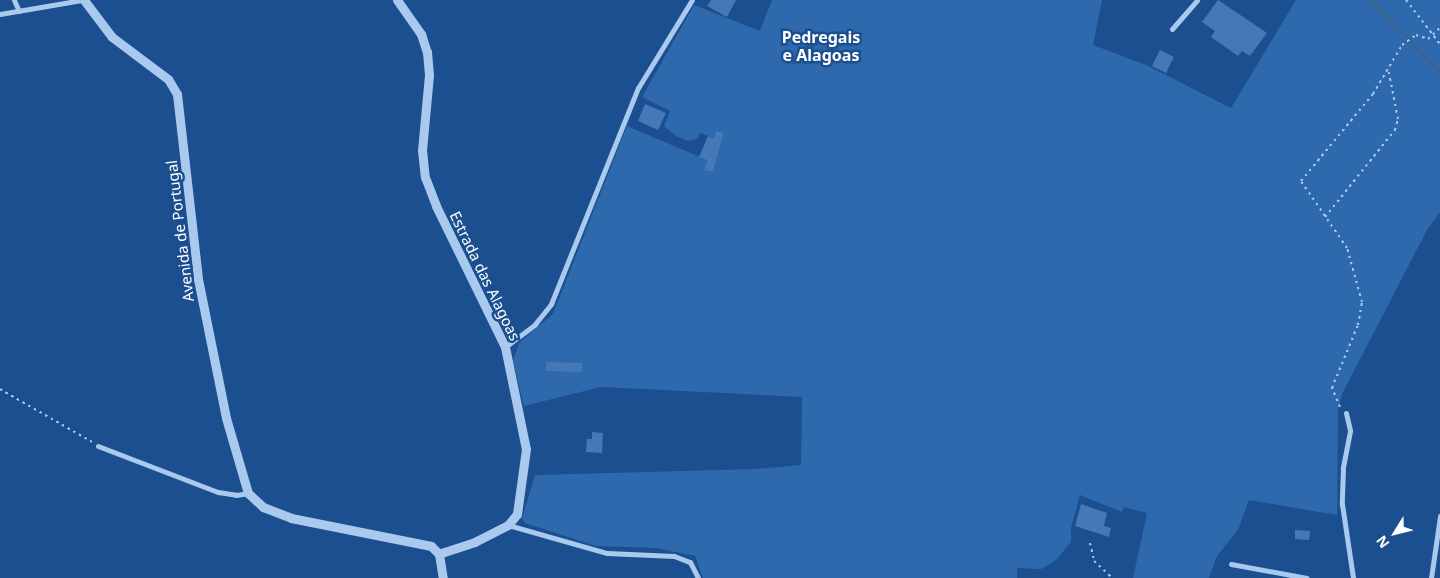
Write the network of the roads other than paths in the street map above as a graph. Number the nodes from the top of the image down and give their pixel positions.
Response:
1 (14, 0) edge
2 (397, 0) edge
3 (692, 0) edge
4 (1197, 0) edge
5 (87, 1) edge
6 (19, 12) junction
7 (0, 14) edge
8 (1172, 29) dead end
9 (505, 347) junction
10 (1346, 413) road end
11 (98, 446) road end
12 (248, 493) junction
13 (1440, 516) edge
14 (508, 525) junction
15 (440, 554) junction
16 (1231, 564) dead end
17 (443, 578) edge
18 (698, 578) edge
19 (1307, 578) edge
20 (1353, 578) edge
21 (1431, 578) edge

1 - 6 street
2 - 9 street, Estrada das Alagoas
3 - 9 street
4 - 8 street
5 - 6 street
5 - 12 street, Avenida de Portugal
6 - 7 street
9 - 14 street, Estrada das Alagoas
10 - 20 street
11 - 12 street
12 - 15 street
13 - 21 street
14 - 15 street
14 - 18 street
15 - 17 street
16 - 19 street

